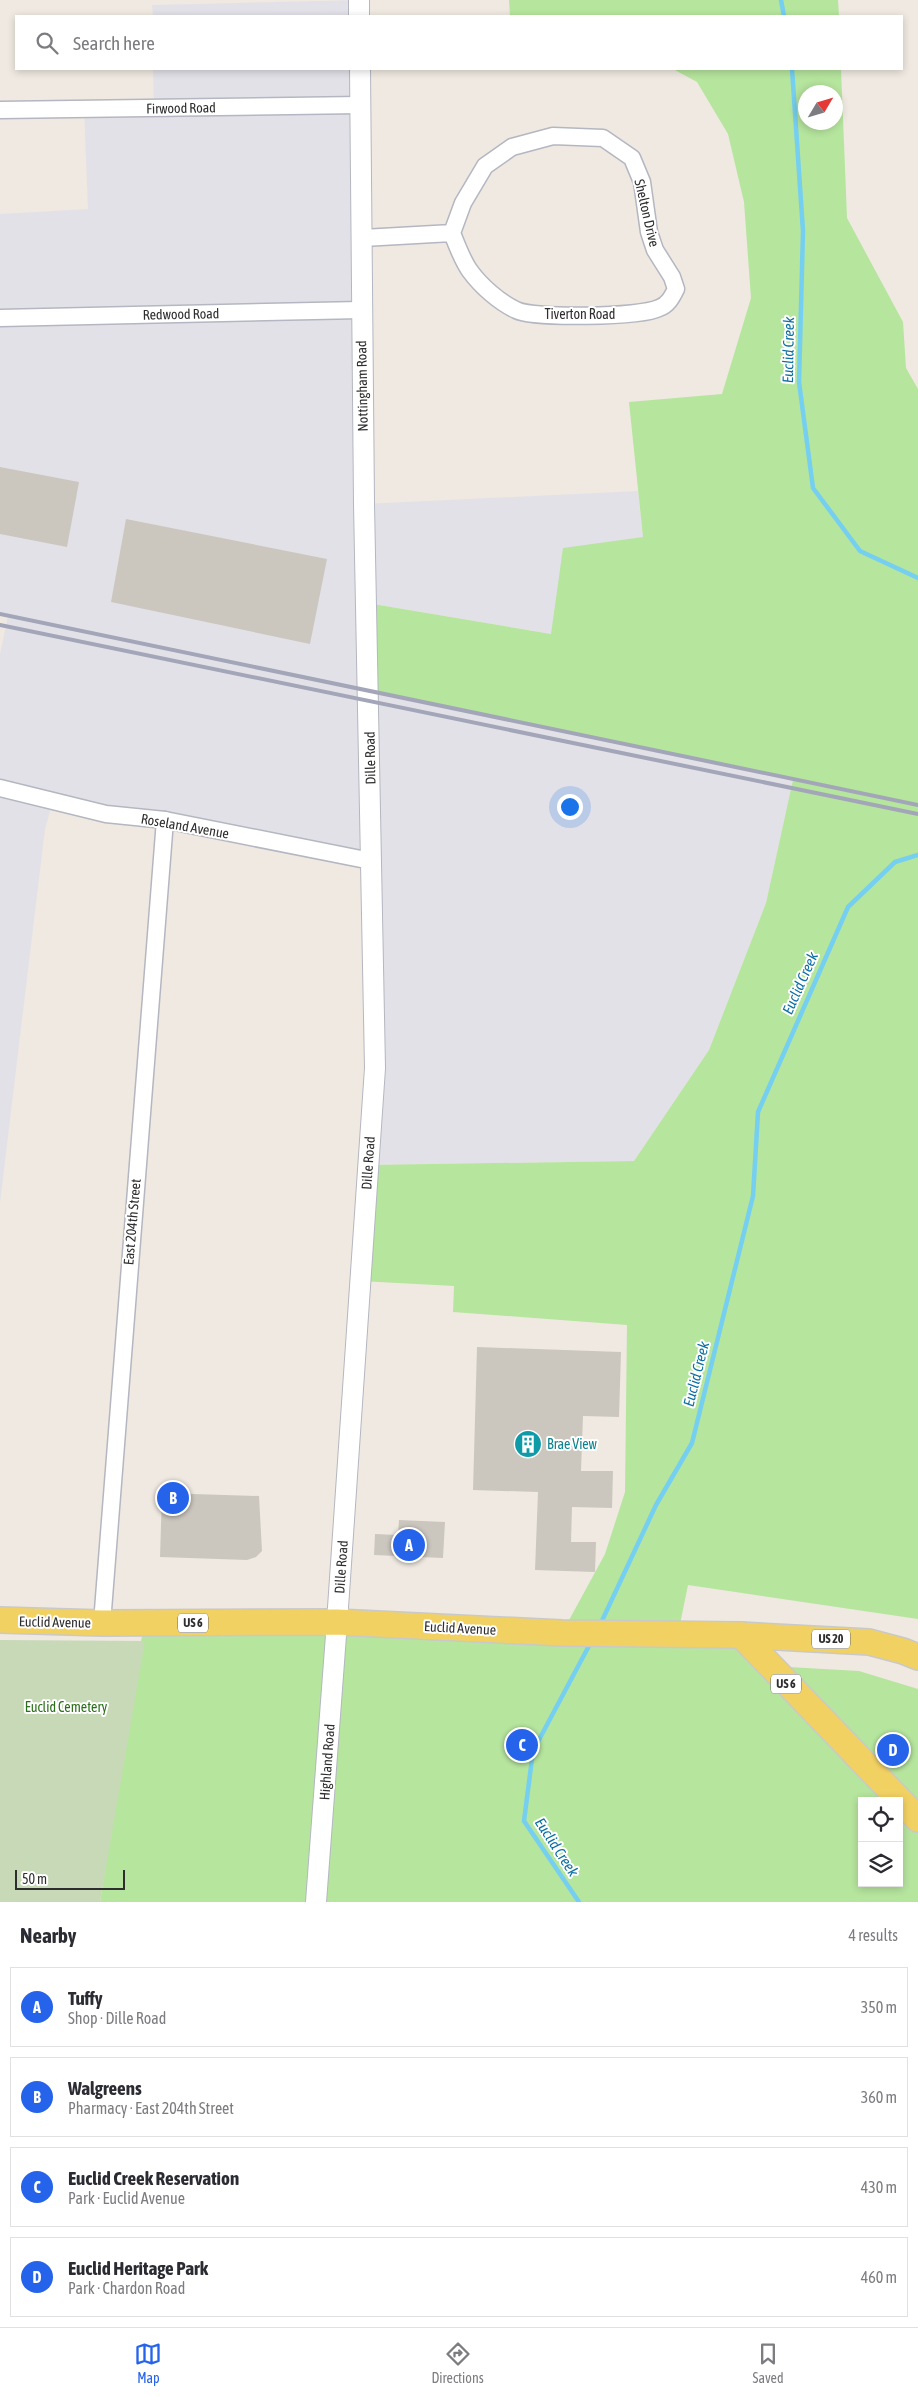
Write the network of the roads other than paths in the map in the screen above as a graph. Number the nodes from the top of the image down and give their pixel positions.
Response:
1 (359, 0) edge
2 (360, 15) edge
3 (360, 70) edge
4 (361, 105) junction
5 (0, 110) edge
6 (452, 233) junction
7 (363, 238) junction
8 (676, 289) joint
9 (361, 310) junction
10 (0, 318) edge
11 (369, 702) joint
12 (0, 788) edge
13 (165, 820) junction
14 (371, 861) junction
15 (0, 1620) edge
16 (337, 1622) junction
17 (102, 1623) junction
18 (741, 1635) junction
19 (918, 1657) edge
20 (918, 1818) edge
21 (316, 1902) edge

1 - 2 street
3 - 4 street, Nottingham Road
4 - 5 street, Firwood Road
4 - 7 street, Nottingham Road
6 - 7 street
6 - 8 street, Tiverton Road
6 - 8 street, Shelton Drive
7 - 9 street, Nottingham Road
9 - 10 street, Redwood Road
9 - 11 street, Nottingham Road
11 - 14 street, Dille Road
12 - 13 street, Roseland Avenue
13 - 14 street, Roseland Avenue
13 - 17 street, East 204th Street
14 - 16 street, Dille Road
15 - 17 main road, Euclid Avenue / US 6
16 - 17 main road, Euclid Avenue / US 6
16 - 18 main road, Euclid Avenue / US 6
16 - 21 street, Highland Road
18 - 19 main road, Euclid Avenue / US 20
18 - 20 main road, US 6

